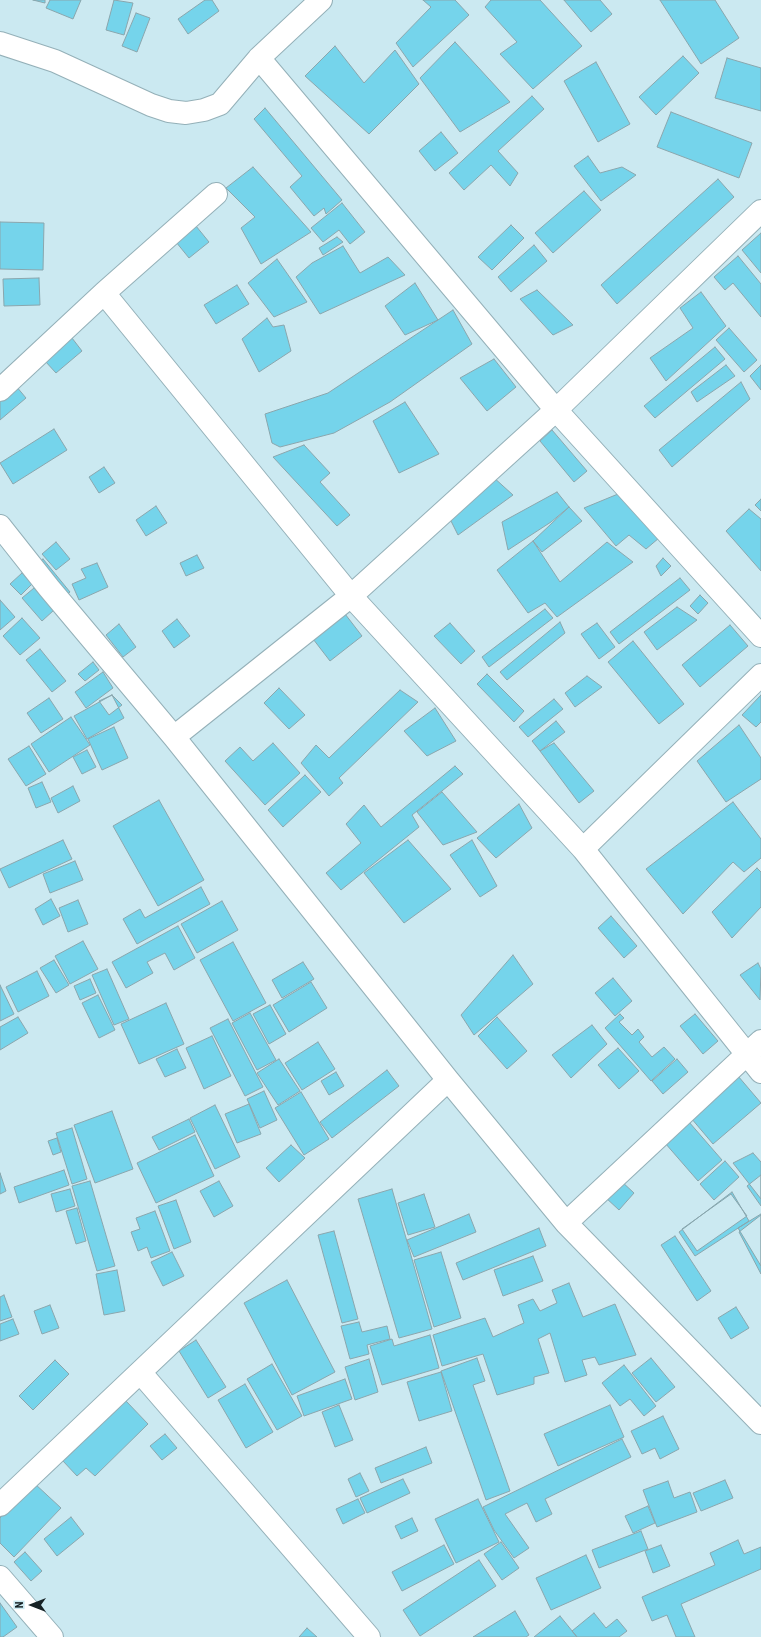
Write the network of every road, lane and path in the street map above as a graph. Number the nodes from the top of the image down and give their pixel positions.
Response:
1 (321, 0) edge
2 (0, 43) edge
3 (259, 58) junction
4 (216, 194) dead end
5 (761, 211) edge
6 (104, 293) junction
7 (0, 390) edge
8 (556, 410) junction
9 (0, 526) edge
10 (351, 596) junction
11 (761, 636) edge
12 (761, 675) edge
13 (174, 737) junction
14 (583, 849) junction
15 (754, 1048) edge
16 (761, 1072) edge
17 (448, 1080) junction
18 (566, 1223) junction
19 (140, 1372) junction
20 (761, 1423) edge
21 (0, 1505) edge
22 (0, 1577) edge
23 (52, 1637) edge
24 (369, 1637) edge

1 - 3 street
2 - 3 street
3 - 8 street
4 - 6 street
5 - 8 street
6 - 7 street
6 - 10 street
8 - 10 street
8 - 11 street
9 - 13 street
10 - 13 street
10 - 14 street
12 - 14 street
13 - 17 street
14 - 15 street
15 - 16 street
15 - 18 street
17 - 18 street
17 - 19 street
18 - 20 street
19 - 21 street
19 - 24 street
22 - 23 street

